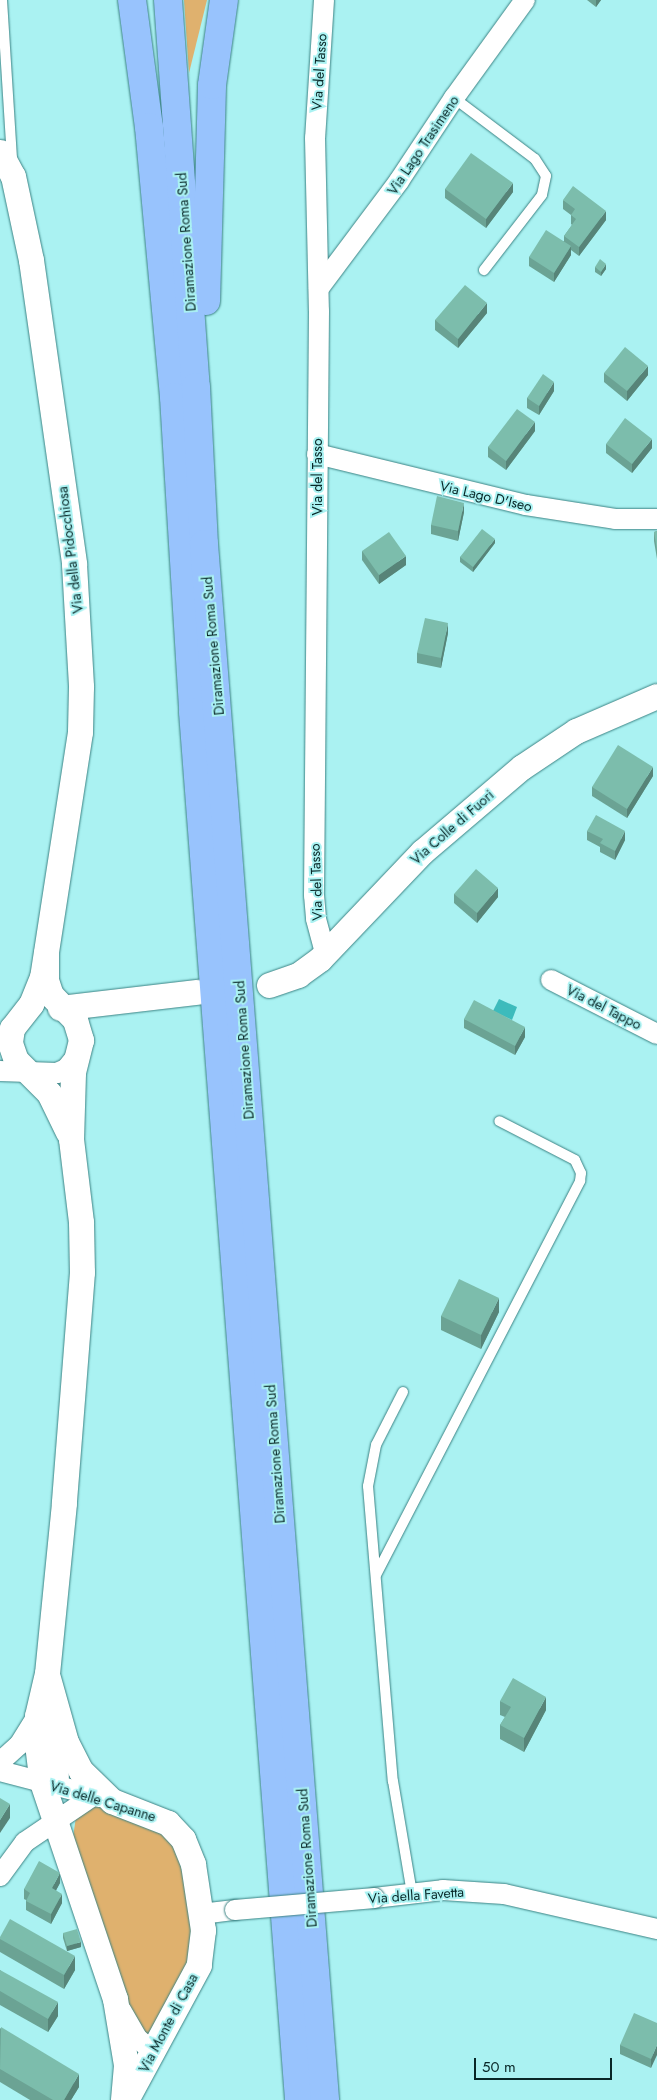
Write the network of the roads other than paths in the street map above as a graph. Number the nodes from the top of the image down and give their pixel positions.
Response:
1 (2, 0) edge
2 (168, 0) edge
3 (224, 0) edge
4 (324, 0) edge
5 (525, 0) edge
6 (132, 2) edge
7 (454, 98) junction
8 (0, 152) edge
9 (13, 176) junction
10 (484, 270) dead end
11 (319, 288) junction
12 (196, 387) junction
13 (317, 454) junction
14 (657, 519) edge
15 (657, 696) edge
16 (46, 953) junction
17 (326, 953) junction
18 (551, 980) dead end
19 (269, 985) dead end
20 (197, 992) dead end
21 (120, 1000) junction
22 (60, 1008) junction
23 (27, 1010) junction
24 (657, 1034) edge
25 (80, 1047) junction
26 (5, 1050) edge
27 (0, 1071) edge
28 (29, 1071) junction
29 (499, 1121) dead end
30 (71, 1138) junction
31 (403, 1392) dead end
32 (376, 1575) junction
33 (47, 1717) junction
34 (0, 1762) edge
35 (0, 1771) edge
36 (51, 1784) junction
37 (103, 1798) junction
38 (55, 1821) junction
39 (0, 1876) edge
40 (412, 1893) junction
41 (201, 1914) junction
42 (657, 1929) edge
43 (116, 1999) junction
44 (154, 2052) junction
45 (125, 2100) edge
46 (299, 2100) edge
47 (325, 2100) edge

1 - 9 lane
2 - 12 highway, Diramazione Roma Sud
3 - 12 highway
4 - 11 street, Via del Tasso
5 - 7 street, Via Lago Trasimeno
6 - 46 highway, Diramazione Roma Sud
7 - 10 lane
7 - 11 street, Via Lago Trasimeno
8 - 9 street, Via della Pidocchiosa
9 - 16 street, Via della Pidocchiosa
11 - 13 street, Via del Tasso
12 - 47 highway, Diramazione Roma Sud
13 - 14 street, Via Lago D'Iseo
13 - 17 street, Via del Tasso
15 - 17 street, Via Colle di Fuori
16 - 22 street, Via della Pidocchiosa
16 - 23 street, Via della Pidocchiosa
17 - 19 street, Via Colle di Fuori
18 - 24 street, Via del Tappo
20 - 21 street
21 - 22 street
21 - 25 street
22 - 23 street
22 - 25 street
23 - 26 street
25 - 28 street
25 - 30 street
26 - 28 street
27 - 28 street
28 - 30 street
29 - 32 lane
30 - 33 street
31 - 32 lane
32 - 40 lane
33 - 34 street
33 - 36 street
33 - 37 street
35 - 36 street, Via delle Capanne
36 - 37 street, Via delle Capanne
36 - 38 street
37 - 38 street
37 - 41 street, Via delle Capanne
38 - 39 street
38 - 43 street
40 - 41 street, Via della Favetta, bridge
40 - 42 street, Via della Favetta
41 - 44 street, Via Monte di Casa
43 - 44 street
43 - 45 street
44 - 45 street, Via Monte di Casa

